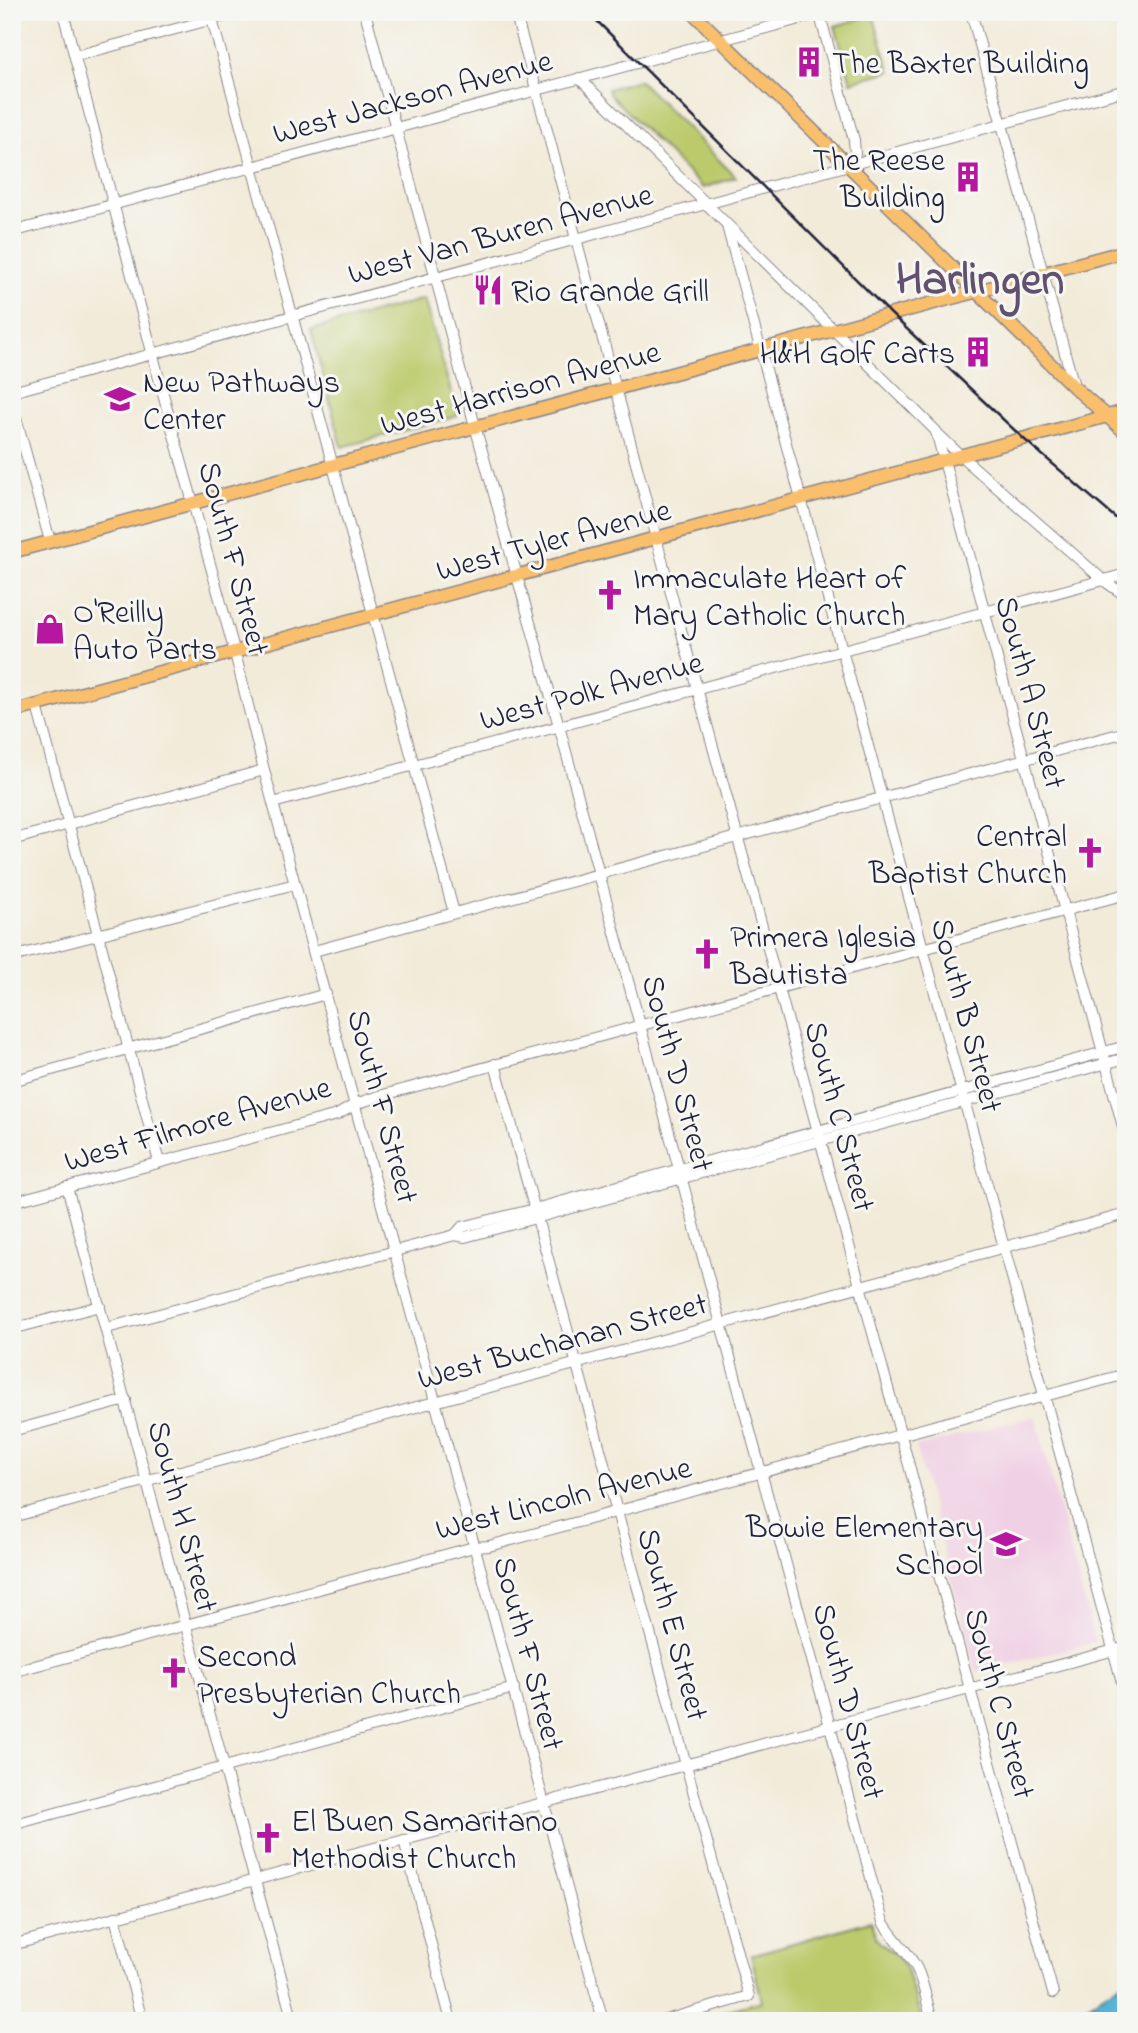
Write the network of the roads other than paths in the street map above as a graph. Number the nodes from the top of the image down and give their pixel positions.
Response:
1 (64, 12) edge
2 (239, 12) edge
3 (365, 12) edge
4 (512, 12) edge
5 (692, 12) edge
6 (971, 12) edge
7 (1124, 12) edge
8 (821, 13) edge
9 (211, 16) edge
10 (1126, 20) edge
11 (720, 39) junction
12 (75, 56) junction
13 (579, 78) junction
14 (536, 89) junction
15 (1126, 90) edge
16 (1001, 124) junction
17 (395, 128) junction
18 (850, 166) junction
19 (253, 167) junction
20 (706, 203) junction
21 (113, 205) junction
22 (727, 226) junction
23 (12, 232) edge
24 (576, 240) junction
25 (1126, 251) edge
26 (1042, 274) junction
27 (436, 277) junction
28 (976, 291) junction
29 (292, 317) junction
30 (834, 330) junction
31 (759, 350) junction
32 (152, 353) junction
33 (1074, 387) junction
34 (616, 388) junction
35 (12, 392) edge
36 (12, 403) edge
37 (1126, 411) edge
38 (1107, 416) junction
39 (475, 426) junction
40 (936, 431) junction
41 (1126, 433) edge
42 (961, 456) junction
43 (943, 461) junction
44 (331, 465) junction
45 (801, 499) junction
46 (194, 503) junction
47 (656, 538) junction
48 (50, 541) junction
49 (12, 552) edge
50 (1126, 574) edge
51 (517, 576) junction
52 (1104, 580) junction
53 (1126, 596) edge
54 (983, 612) junction
55 (373, 615) junction
56 (841, 650) junction
57 (235, 653) junction
58 (697, 688) junction
59 (37, 706) junction
60 (12, 712) edge
61 (559, 726) junction
62 (1126, 732) edge
63 (1023, 759) junction
64 (414, 766) junction
65 (264, 771) junction
66 (881, 798) junction
67 (273, 803) junction
68 (70, 824) junction
69 (738, 837) junction
70 (12, 840) edge
71 (597, 874) junction
72 (295, 884) junction
73 (1126, 894) edge
74 (1063, 911) junction
75 (454, 913) junction
76 (98, 934) junction
77 (922, 949) junction
78 (314, 951) junction
79 (12, 957) edge
80 (779, 988) junction
81 (326, 994) junction
82 (639, 1026) junction
83 (1126, 1046) edge
84 (130, 1049) junction
85 (1104, 1058) junction
86 (1126, 1058) edge
87 (495, 1064) junction
88 (12, 1081) edge
89 (963, 1097) junction
90 (356, 1104) junction
91 (819, 1136) junction
92 (1126, 1138) edge
93 (159, 1162) junction
94 (679, 1173) junction
95 (67, 1187) junction
96 (12, 1202) edge
97 (536, 1213) junction
98 (1126, 1214) edge
99 (1003, 1248) junction
100 (396, 1251) junction
101 (859, 1287) junction
102 (100, 1306) junction
103 (721, 1325) junction
104 (107, 1328) junction
105 (12, 1329) edge
106 (576, 1364) junction
107 (1126, 1374) edge
108 (1044, 1396) junction
109 (126, 1400) junction
110 (434, 1401) junction
111 (12, 1431) edge
112 (900, 1435) junction
113 (761, 1473) junction
114 (148, 1480) junction
115 (616, 1513) junction
116 (12, 1517) edge
117 (474, 1547) junction
118 (187, 1624) junction
119 (1126, 1647) edge
120 (1113, 1650) junction
121 (12, 1672) edge
122 (514, 1688) junction
123 (970, 1690) junction
124 (1126, 1697) edge
125 (830, 1726) junction
126 (685, 1765) junction
127 (225, 1767) junction
128 (543, 1803) junction
129 (12, 1825) edge
130 (404, 1840) junction
131 (256, 1880) junction
132 (115, 1917) junction
133 (12, 1945) edge
134 (1053, 1993) dead end
135 (142, 2021) edge
136 (293, 2021) edge
137 (451, 2021) edge
138 (603, 2021) edge
139 (662, 2021) edge
140 (932, 2021) edge

1 - 12 street, South F Street
2 - 9 street
3 - 17 street, South D Street
4 - 14 street, South C Street
5 - 11 main road
6 - 16 street
7 - 10 street
8 - 11 street, West Jackson Avenue
8 - 18 street
9 - 12 street
9 - 19 street
11 - 13 street, West Jackson Avenue
11 - 18 main road
12 - 21 street, South F Street
13 - 14 street, West Jackson Avenue
13 - 20 street
14 - 17 street, West Jackson Avenue
14 - 24 street, South C Street
15 - 16 street, West Van Buren Avenue
16 - 18 street, West Van Buren Avenue
16 - 26 street
17 - 19 street, West Jackson Avenue
17 - 27 street, South D Street
18 - 20 street, West Van Buren Avenue
18 - 28 main road
19 - 21 street, West Jackson Avenue
19 - 29 street
20 - 22 street
20 - 24 street, West Van Buren Avenue
21 - 23 street, West Jackson Avenue
21 - 32 street, South F Street
22 - 30 street
22 - 31 street, South B Street
24 - 27 street, West Van Buren Avenue
24 - 34 street, South C Street
25 - 26 main road, West Harrison Avenue
26 - 28 main road, West Harrison Avenue
26 - 33 street
27 - 29 street, West Van Buren Avenue
27 - 39 street, South D Street
28 - 30 main road, West Harrison Avenue
28 - 33 main road
29 - 32 street, West Van Buren Avenue
29 - 44 street
30 - 31 main road, West Harrison Avenue
30 - 40 street
31 - 34 main road, West Harrison Avenue
31 - 45 street, South B Street
32 - 35 street, West Van Buren Avenue
32 - 46 street, South F Street
33 - 38 main road
34 - 39 main road, West Harrison Avenue
34 - 47 street, South C Street
36 - 48 street
37 - 38 main road, West Tyler Avenue
38 - 41 main road
38 - 42 main road, West Tyler Avenue
39 - 44 main road, West Harrison Avenue
39 - 51 street, South D Street
40 - 42 street
40 - 43 street, South A Street
42 - 43 main road, West Tyler Avenue
42 - 52 street
43 - 45 main road, West Tyler Avenue
43 - 54 street, South A Street
44 - 46 main road, West Harrison Avenue
44 - 55 street
45 - 47 main road, West Tyler Avenue
45 - 56 street, South B Street
46 - 48 main road, West Harrison Avenue
46 - 57 street, South F Street
47 - 51 main road, West Tyler Avenue
47 - 58 street, South C Street
48 - 49 main road, West Harrison Avenue
50 - 52 street, West Polk Avenue
51 - 55 main road, West Tyler Avenue
51 - 61 street, South D Street
52 - 53 street
52 - 54 street, West Polk Avenue
54 - 56 street, West Polk Avenue
54 - 63 street, South A Street
55 - 57 main road, West Tyler Avenue
55 - 64 street
56 - 58 street, West Polk Avenue
56 - 66 street, South B Street
57 - 59 main road, West Tyler Avenue
57 - 65 street, South F Street
58 - 61 street, West Polk Avenue
58 - 69 street, South C Street
59 - 60 main road, West Tyler Avenue
59 - 68 street
61 - 64 street, West Polk Avenue
61 - 71 street, South D Street
62 - 63 street
63 - 66 street
63 - 74 street, South A Street
64 - 67 street, West Polk Avenue
64 - 75 street
65 - 67 street, South F Street
65 - 68 street
66 - 69 street
66 - 77 street, South B Street
67 - 72 street, South F Street
68 - 70 street
68 - 76 street
69 - 71 street
69 - 80 street, South C Street
71 - 75 street
71 - 82 street, South D Street
72 - 76 street
72 - 78 street, South F Street
73 - 74 street, West Filmore Avenue
74 - 77 street, West Filmore Avenue
74 - 85 street, South A Street
75 - 78 street
76 - 79 street
76 - 84 street
77 - 80 street, West Filmore Avenue
77 - 89 street, South B Street
78 - 81 street, South F Street
80 - 82 street, West Filmore Avenue
80 - 91 street, South C Street
81 - 84 street
81 - 90 street, South F Street
82 - 87 street, West Filmore Avenue
82 - 94 street, South D Street
83 - 85 street
84 - 88 street
84 - 93 street
85 - 86 street
85 - 89 street
85 - 92 street, South A Street
87 - 90 street, West Filmore Avenue
87 - 97 street, South E Street
89 - 91 street
89 - 99 street, South B Street
90 - 93 street, West Filmore Avenue
90 - 100 street, South F Street
91 - 94 street
91 - 101 street, South C Street
93 - 95 street, West Filmore Avenue
94 - 97 street
94 - 103 street, South D Street
95 - 96 street, West Filmore Avenue
95 - 102 street, South H Street
97 - 100 street
97 - 106 street, South E Street
98 - 99 street, West Buchanan Street
99 - 101 street, West Buchanan Street
99 - 108 street, South B Street
100 - 104 street
100 - 110 street, South F Street
101 - 103 street, West Buchanan Street
101 - 112 street, South C Street
102 - 104 street, South H Street
102 - 105 street
103 - 106 street, West Buchanan Street
103 - 113 street, South D Street
104 - 109 street, South H Street
106 - 110 street, West Buchanan Street
106 - 115 street, South E Street
107 - 108 street, West Lincoln Avenue
108 - 112 street, West Lincoln Avenue
108 - 120 street, South B Street
109 - 111 street
109 - 114 street, South H Street
110 - 114 street, West Buchanan Street
110 - 117 street, South F Street
112 - 113 street, West Lincoln Avenue
112 - 123 street, South C Street
113 - 115 street, West Lincoln Avenue
113 - 125 street, South D Street
114 - 116 street, West Buchanan Street
114 - 118 street, South H Street
115 - 117 street, West Lincoln Avenue
115 - 126 street, South E Street
117 - 118 street, West Lincoln Avenue
117 - 122 street, South F Street
118 - 121 street, West Lincoln Avenue
118 - 127 street, South H Street
119 - 120 street
120 - 123 street
120 - 124 street, South B Street
122 - 127 street
122 - 128 street, South F Street
123 - 125 street
123 - 134 street, South C Street
125 - 126 street
125 - 140 street, South D Street
126 - 128 street
126 - 139 street, South E Street
127 - 129 street
127 - 131 street, South H Street
128 - 130 street
128 - 138 street, South F Street
130 - 131 street
130 - 137 street
131 - 132 street
131 - 136 street, South H Street
132 - 133 street
132 - 135 street

